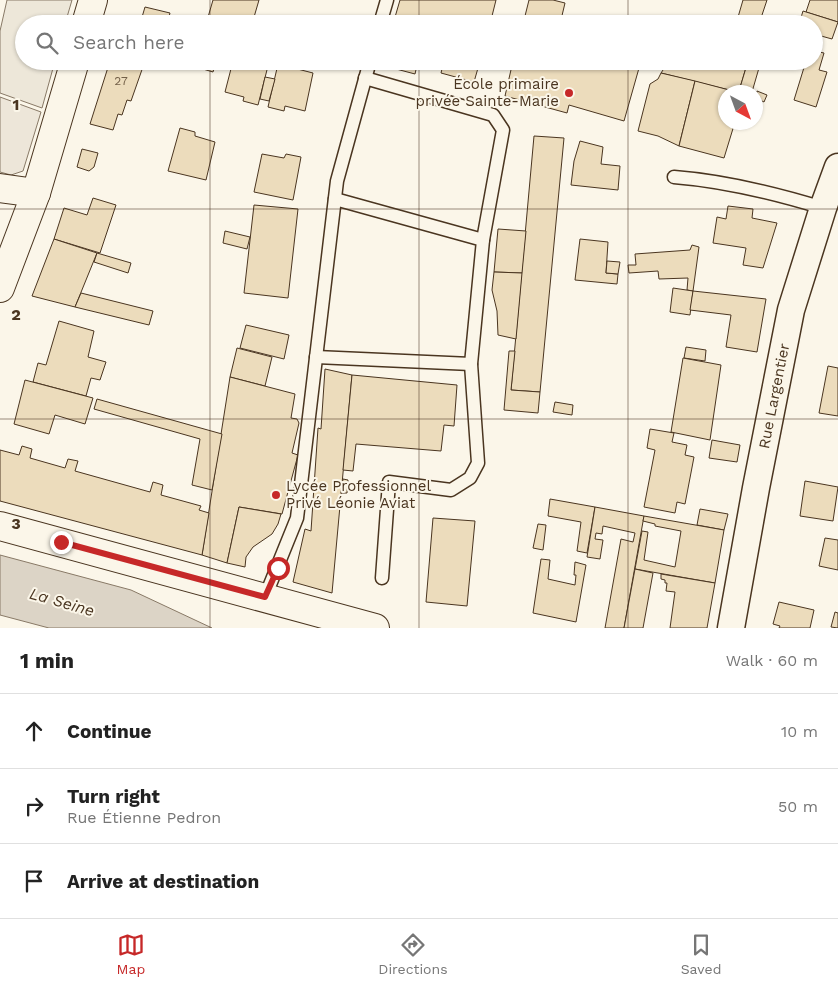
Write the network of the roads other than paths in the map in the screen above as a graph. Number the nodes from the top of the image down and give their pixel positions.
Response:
1 (93, 0) edge
2 (387, 0) edge
3 (89, 15) edge
4 (383, 15) edge
5 (72, 70) edge
6 (367, 70) edge
7 (365, 78) junction
8 (838, 168) edge
9 (674, 177) dead end
10 (0, 188) edge
11 (36, 192) junction
12 (335, 199) junction
13 (823, 208) junction
14 (483, 240) junction
15 (0, 288) edge
16 (316, 357) junction
17 (471, 364) junction
18 (0, 526) edge
19 (382, 578) dead end
20 (265, 597) junction
21 (375, 628) edge
22 (731, 628) edge

1 - 3 street
2 - 4 lane
5 - 11 street
6 - 7 lane
7 - 12 lane
7 - 14 lane
8 - 13 street, Rue Largentier
9 - 13 lane
10 - 11 street
11 - 15 street
12 - 14 lane
12 - 16 lane
13 - 22 street, Rue Largentier
14 - 17 lane
16 - 17 lane
16 - 20 lane
17 - 19 lane
18 - 20 street
20 - 21 street

